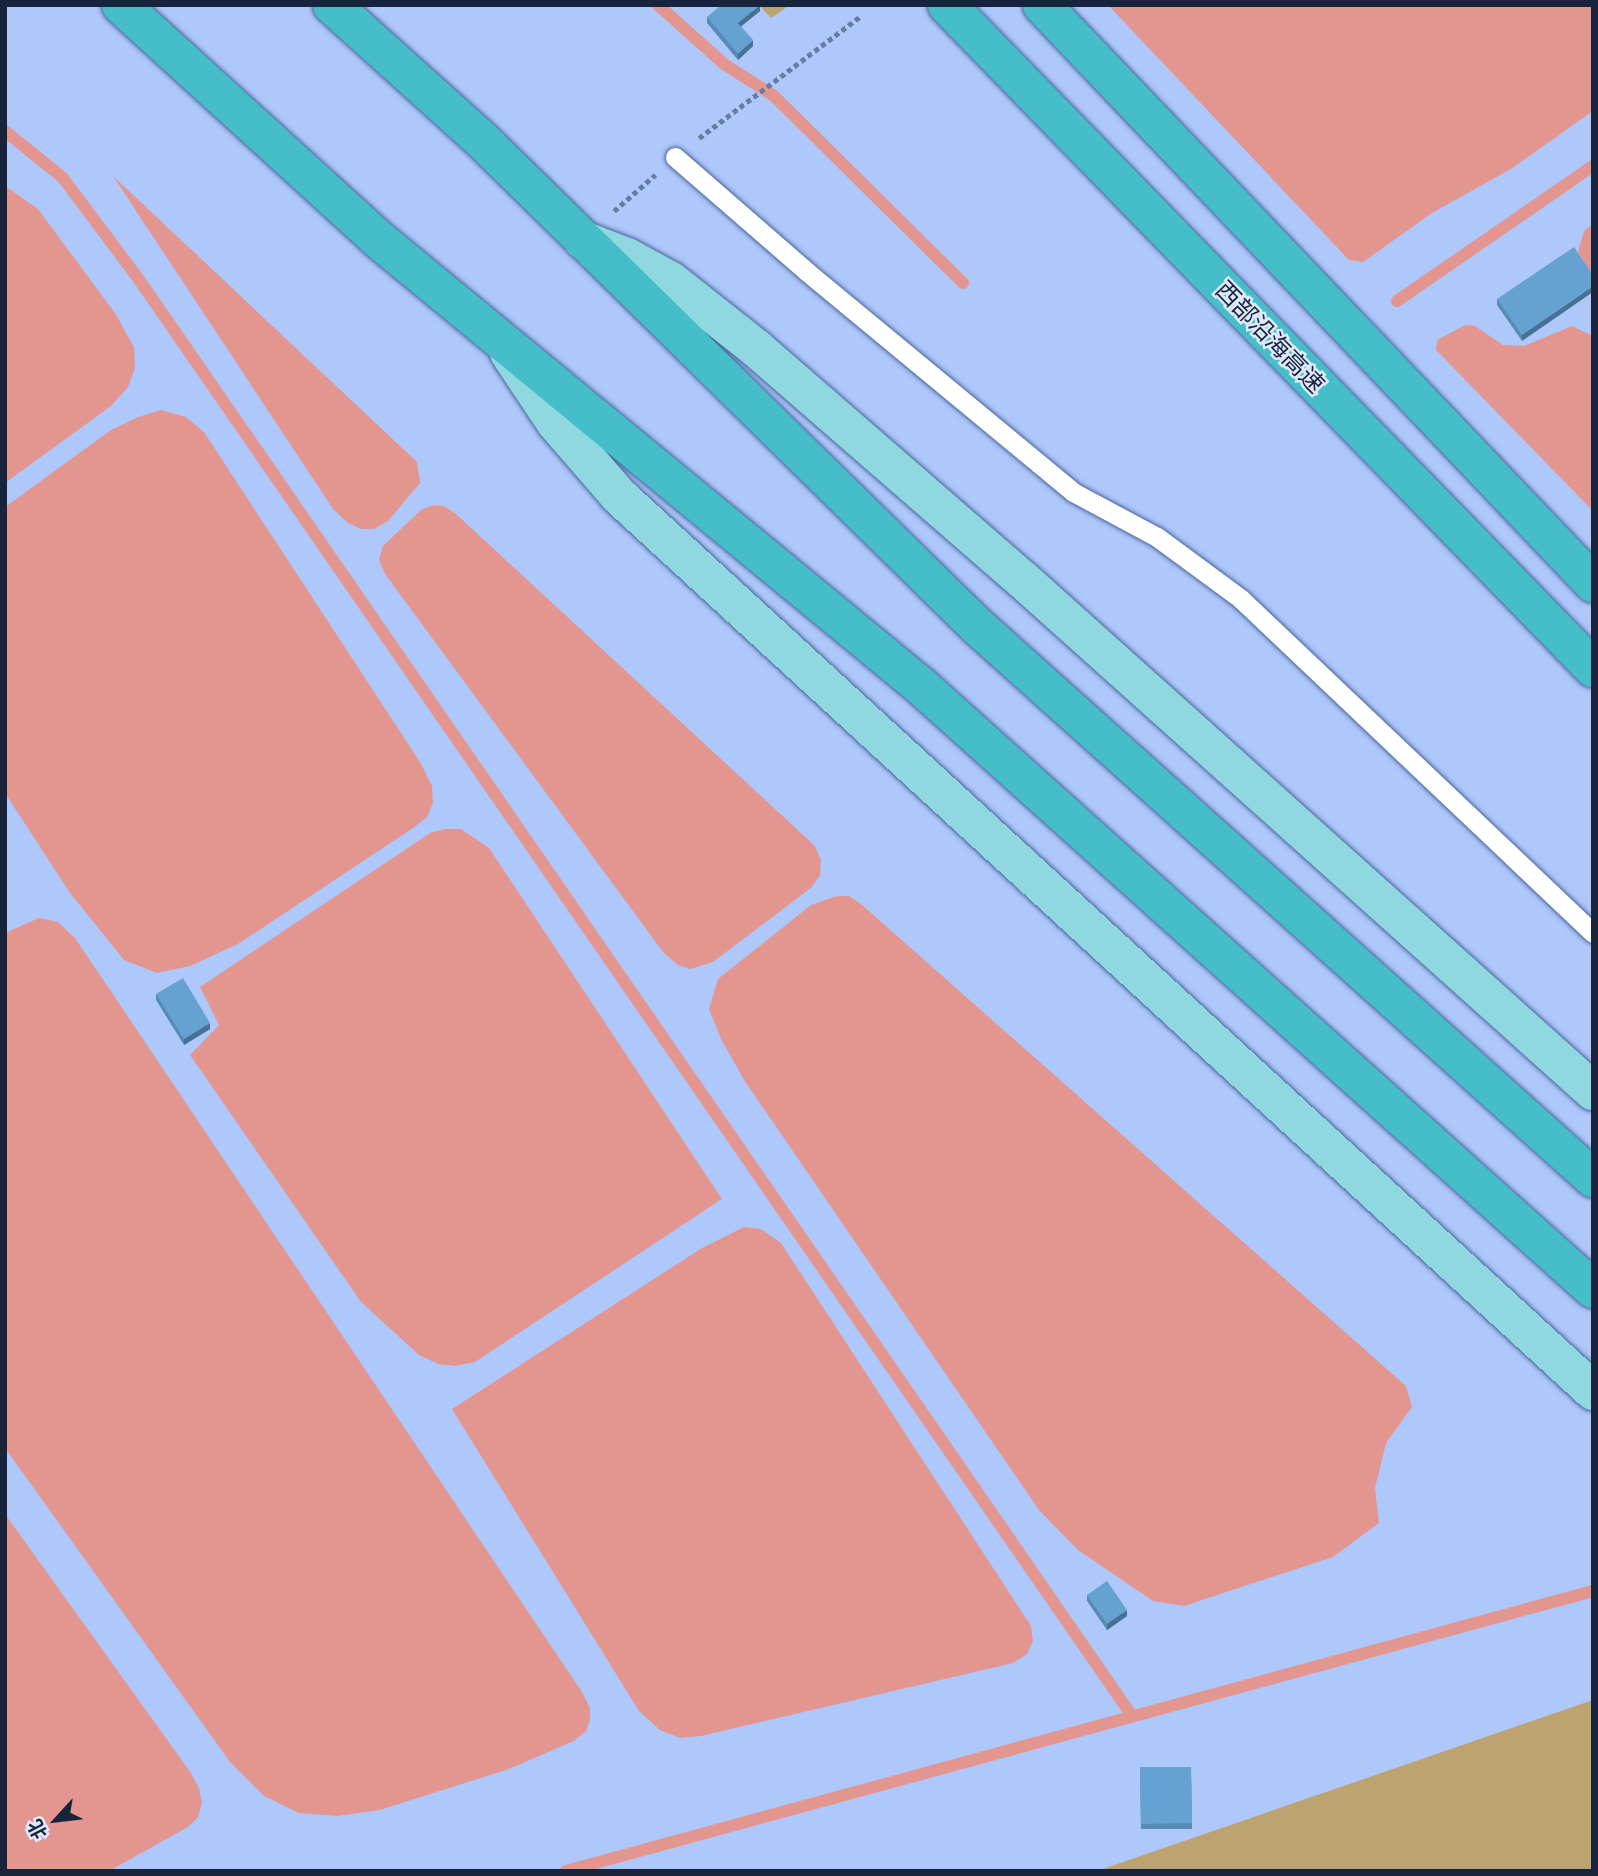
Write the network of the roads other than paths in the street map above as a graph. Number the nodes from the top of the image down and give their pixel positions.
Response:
1 (121, 5) edge
2 (331, 5) edge
3 (947, 5) edge
4 (1042, 5) edge
5 (675, 157) road end
6 (582, 239) junction
7 (502, 343) junction
8 (1593, 583) edge
9 (1593, 668) edge
10 (1593, 933) edge
11 (1593, 1091) edge
12 (1593, 1178) edge
13 (1593, 1289) edge
14 (1593, 1391) edge

1 - 7 highway
2 - 6 highway
3 - 9 highway, 西部沿海高速
4 - 8 highway
5 - 10 lane
6 - 11 main road
6 - 12 highway
7 - 13 highway
7 - 14 main road

